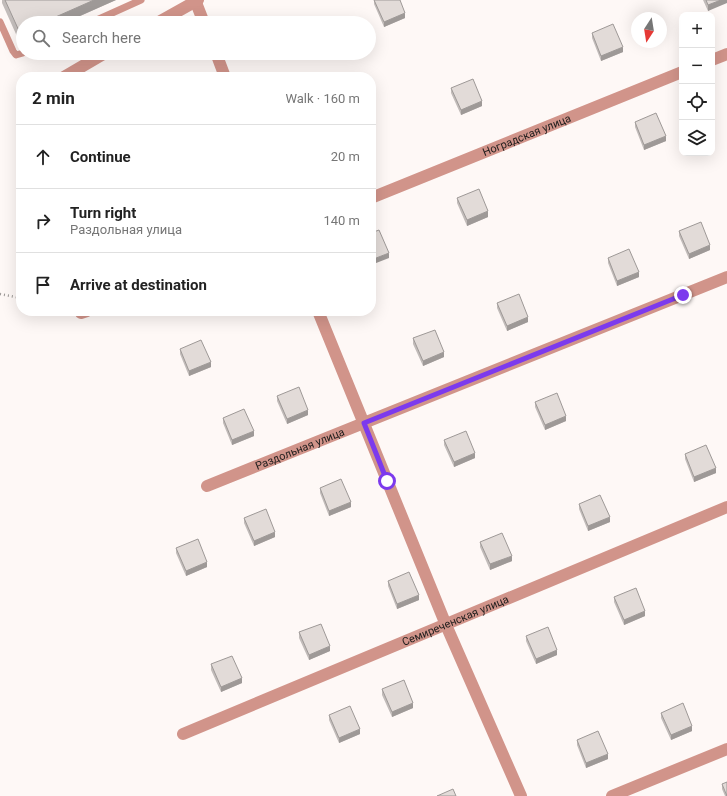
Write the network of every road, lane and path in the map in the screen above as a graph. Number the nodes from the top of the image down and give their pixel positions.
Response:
1 (141, 0) edge
2 (196, 0) edge
3 (106, 16) edge
4 (169, 16) edge
5 (202, 16) edge
6 (0, 22) edge
7 (16, 54) edge
8 (727, 54) edge
9 (715, 59) edge
10 (94, 60) edge
11 (219, 60) edge
12 (73, 72) edge
13 (223, 72) edge
14 (679, 73) edge
15 (376, 196) edge
16 (727, 278) edge
17 (0, 294) edge
18 (16, 297) edge
19 (320, 316) edge
20 (364, 423) junction
21 (207, 486) dead end
22 (727, 507) edge
23 (446, 625) junction
24 (183, 734) dead end
25 (727, 749) edge
26 (520, 796) edge
27 (612, 796) edge

1 - 3 lane
2 - 4 street
2 - 5 street
6 - 7 lane
8 - 9 street
10 - 12 street
11 - 13 street
14 - 15 street, Ноградская улица
16 - 20 street, Раздольная улица
17 - 18 path
19 - 20 street
20 - 21 street, Раздольная улица
20 - 23 street
22 - 23 street, Семиреченская улица
23 - 24 street, Семиреченская улица
23 - 26 street
25 - 27 street

